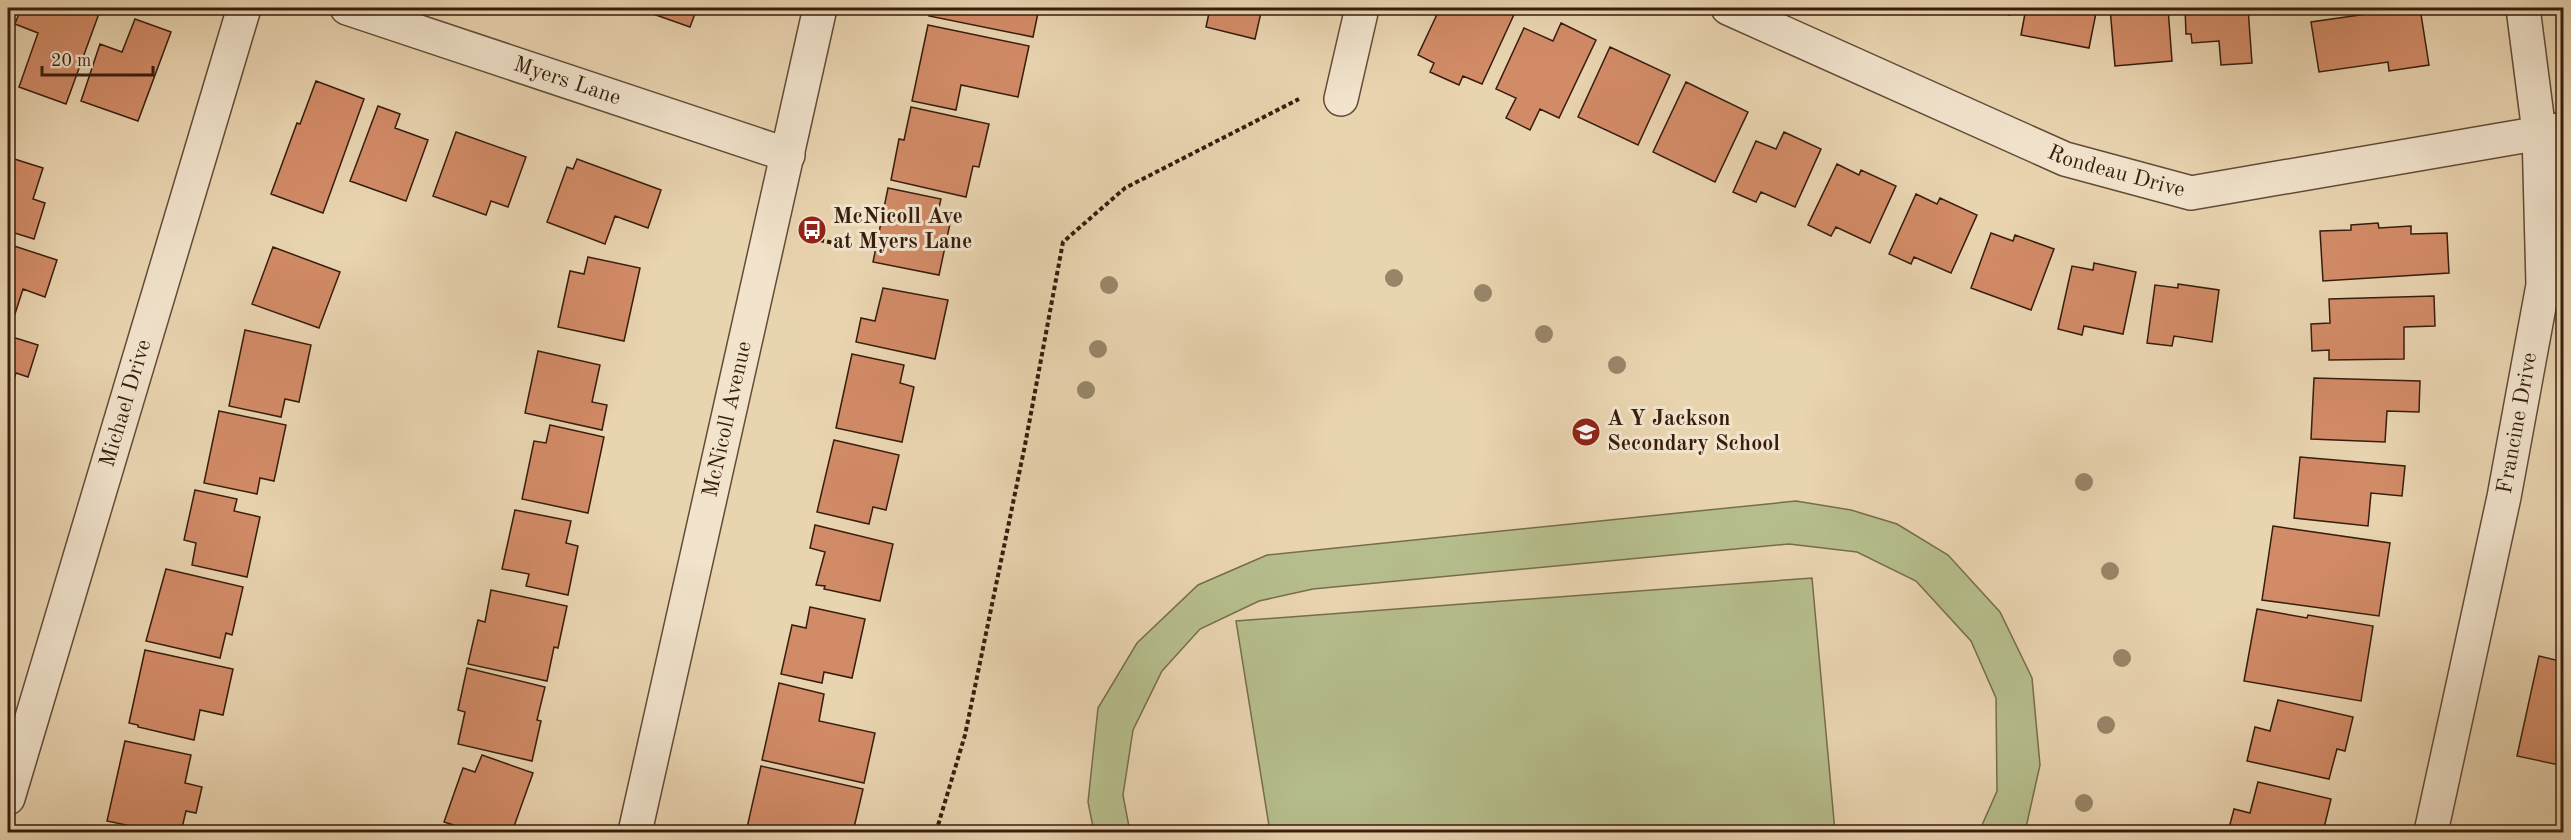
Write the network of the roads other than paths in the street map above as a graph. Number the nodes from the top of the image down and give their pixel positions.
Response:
1 (244, 8) edge
2 (347, 8) edge
3 (820, 8) edge
4 (1362, 8) edge
5 (1728, 8) edge
6 (2523, 8) edge
7 (1341, 99) dead end
8 (2551, 131) edge
9 (789, 155) junction
10 (8, 798) edge
11 (635, 832) edge
12 (2432, 832) edge

1 - 10 street, Michael Drive
2 - 9 street, Myers Lane
3 - 9 street, McNicoll Avenue
4 - 7 street
5 - 8 street, Rondeau Drive
6 - 8 street, Francine Drive
8 - 12 street, Francine Drive
9 - 11 street, McNicoll Avenue

